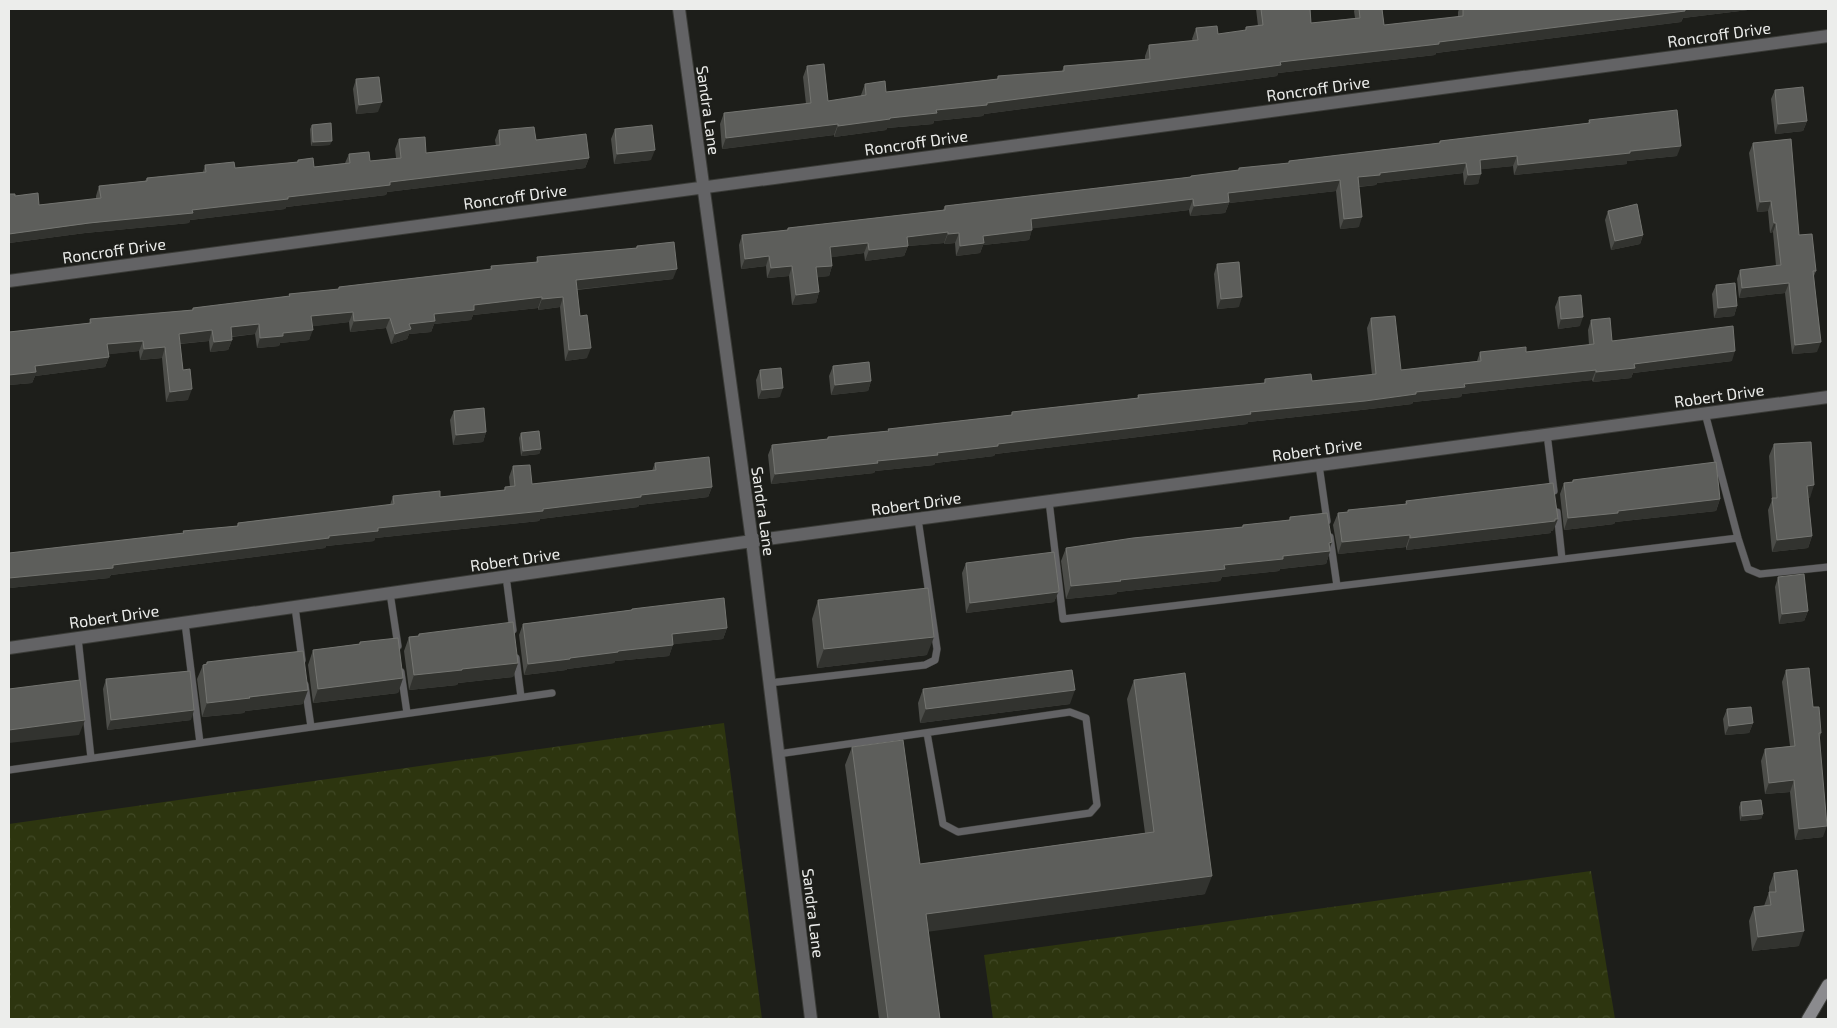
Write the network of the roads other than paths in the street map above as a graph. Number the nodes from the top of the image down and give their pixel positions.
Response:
1 (679, 9) edge
2 (1828, 36) edge
3 (704, 186) junction
4 (9, 281) edge
5 (1828, 397) edge
6 (1705, 413) junction
7 (1547, 434) junction
8 (1320, 465) junction
9 (1049, 501) junction
10 (918, 519) junction
11 (1738, 538) junction
12 (752, 541) junction
13 (1562, 559) junction
14 (1828, 567) edge
15 (506, 576) junction
16 (1336, 586) junction
17 (390, 593) junction
18 (295, 607) junction
19 (184, 623) junction
20 (78, 638) junction
21 (514, 641) edge
22 (9, 648) edge
23 (515, 651) edge
24 (399, 658) edge
25 (401, 667) edge
26 (304, 672) edge
27 (305, 681) edge
28 (769, 683) junction
29 (552, 693) dead end
30 (521, 697) junction
31 (407, 713) junction
32 (311, 727) junction
33 (926, 733) junction
34 (200, 743) junction
35 (778, 754) junction
36 (91, 758) junction
37 (9, 770) edge
38 (1828, 985) edge
39 (811, 1019) edge
40 (1808, 1019) edge

1 - 3 street, Sandra Lane
2 - 3 street, Roncroff Drive
3 - 4 street, Roncroff Drive
3 - 12 street, Sandra Lane
5 - 6 street, Robert Drive
6 - 7 street, Robert Drive
6 - 11 lane
7 - 8 street, Robert Drive
7 - 13 lane
8 - 9 street, Robert Drive
8 - 16 lane
9 - 10 street, Robert Drive
9 - 16 lane
10 - 12 street, Robert Drive
10 - 28 lane
11 - 13 lane
11 - 14 lane
12 - 15 street, Robert Drive
12 - 28 street, Sandra Lane
13 - 16 lane
15 - 17 street, Robert Drive
15 - 21 lane
17 - 18 street, Robert Drive
17 - 24 lane
18 - 19 street, Robert Drive
18 - 26 lane
19 - 20 street, Robert Drive
19 - 34 lane
20 - 22 street, Robert Drive
20 - 36 lane
23 - 30 lane
25 - 31 lane
27 - 32 lane
28 - 35 street, Sandra Lane
29 - 30 lane
30 - 31 lane
31 - 32 lane
32 - 34 lane
33 - 33 lane
33 - 35 lane
34 - 36 lane
35 - 39 street, Sandra Lane
36 - 37 lane
38 - 40 street

